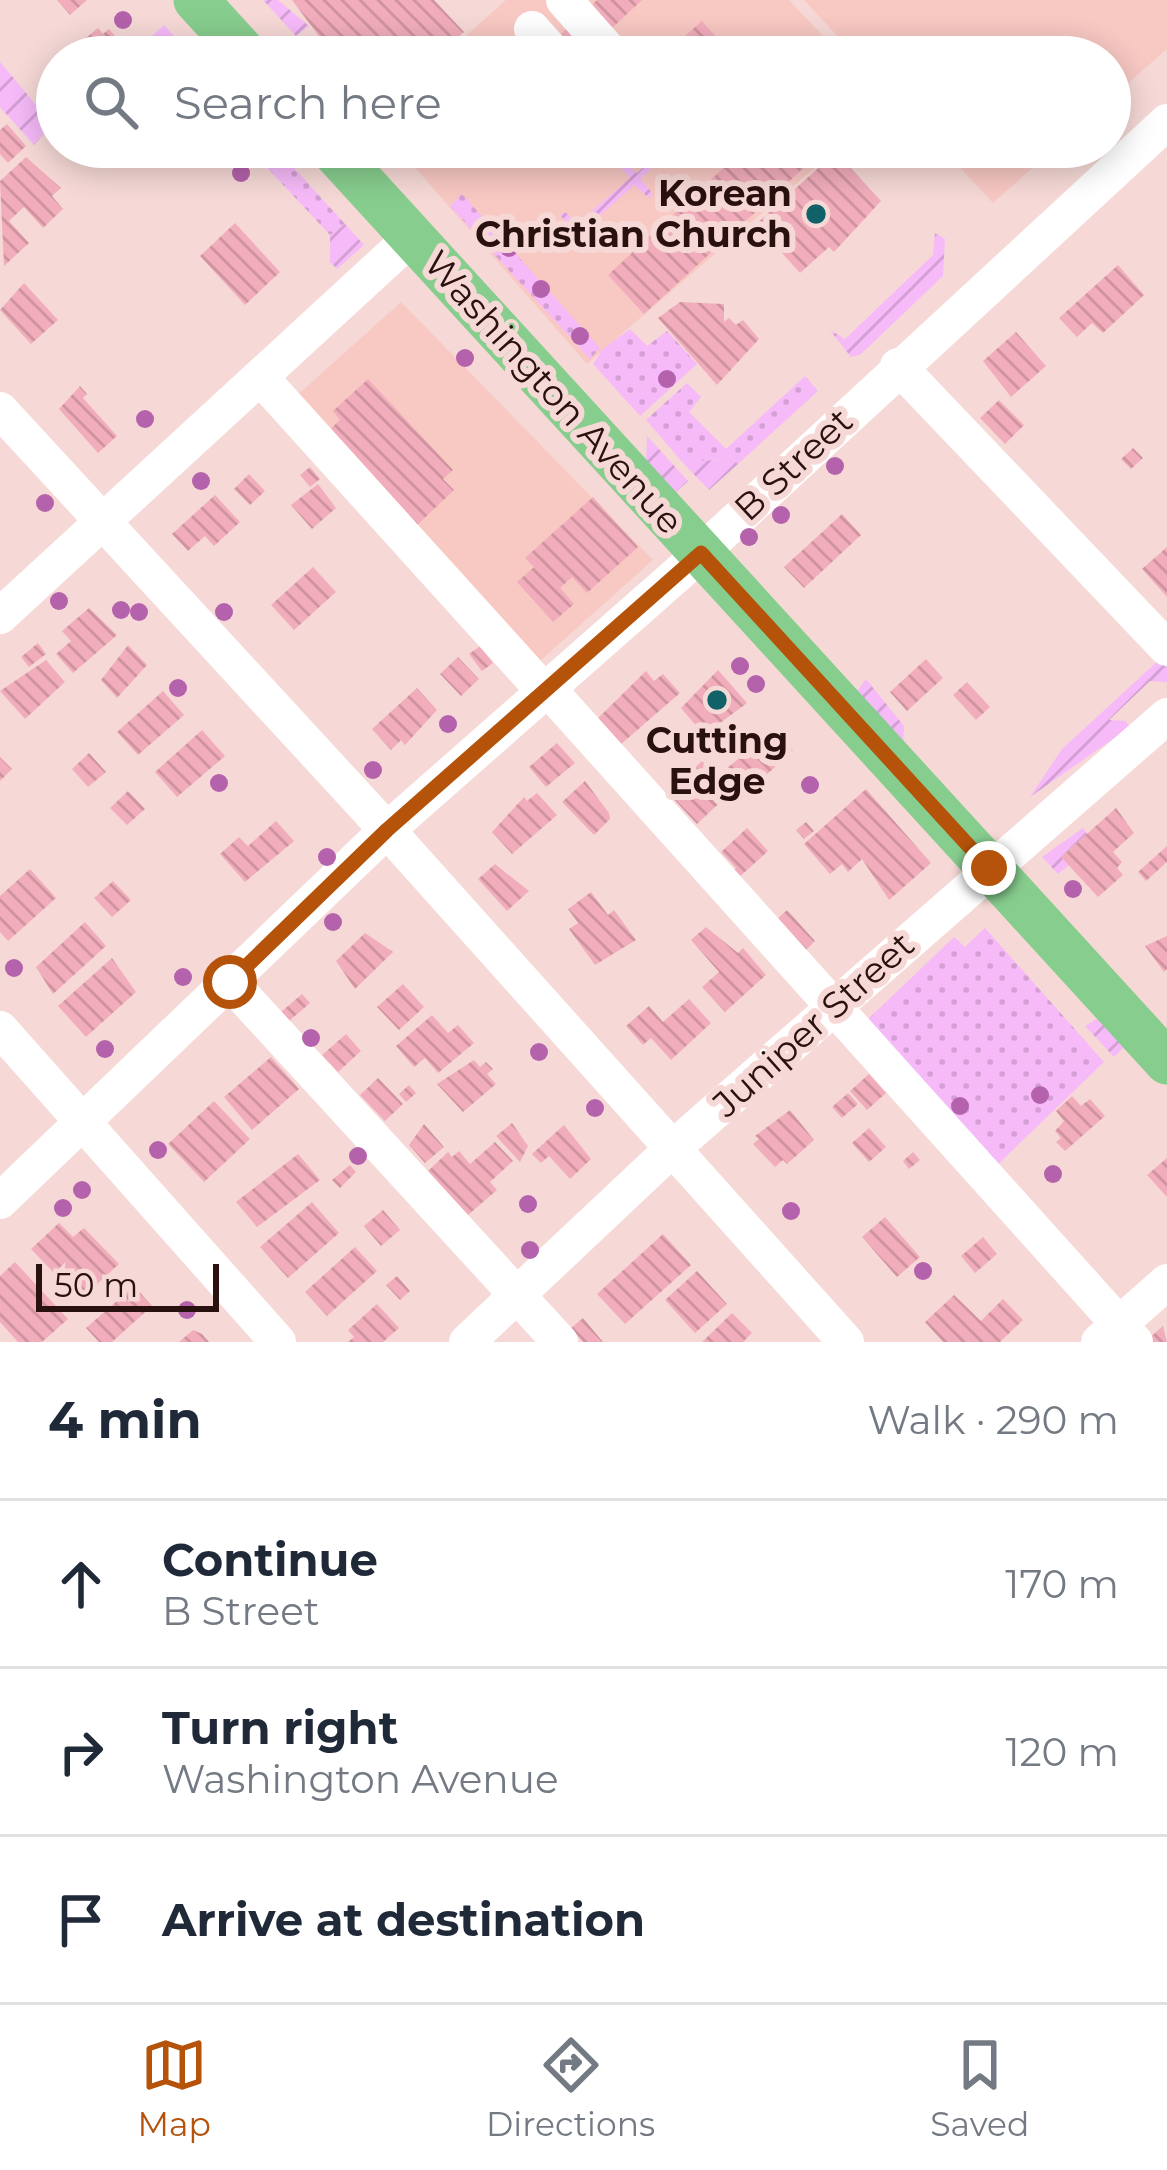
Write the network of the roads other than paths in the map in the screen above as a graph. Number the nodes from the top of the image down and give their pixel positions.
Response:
1 (196, 0) edge
2 (586, 0) edge
3 (548, 15) edge
4 (229, 36) edge
5 (583, 36) edge
6 (601, 36) edge
7 (1167, 122) edge
8 (1131, 155) edge
9 (349, 168) edge
10 (1116, 168) edge
11 (412, 237) junction
12 (898, 366) junction
13 (261, 378) junction
14 (0, 410) edge
15 (105, 522) junction
16 (701, 553) junction
17 (0, 616) edge
18 (1167, 648) edge
19 (546, 690) junction
20 (1162, 730) edge
21 (387, 830) junction
22 (989, 868) junction
23 (230, 982) junction
24 (834, 1005) junction
25 (0, 1029) edge
26 (1167, 1062) edge
27 (87, 1122) junction
28 (672, 1149) junction
29 (0, 1201) edge
30 (1167, 1282) edge
31 (518, 1298) junction
32 (1118, 1336) edge
33 (278, 1342) edge
34 (467, 1342) edge
35 (560, 1342) edge
36 (846, 1342) edge

1 - 4 main road
2 - 6 street
3 - 5 street
7 - 8 street, B Street
9 - 11 main road, Washington Avenue
10 - 12 street, B Street
11 - 13 street
11 - 16 main road, Washington Avenue
12 - 16 street, B Street
12 - 18 street
13 - 15 street
13 - 19 street
14 - 15 street
15 - 17 street
15 - 21 street
16 - 19 street, B Street
16 - 22 main road, Washington Avenue
19 - 21 street, B Street
19 - 24 street
20 - 22 street, Juniper Street
21 - 23 street, B Street
21 - 28 street
22 - 24 street, Juniper Street
22 - 26 main road, Washington Avenue
23 - 27 street, B Street
23 - 31 street
24 - 28 street, Juniper Street
24 - 32 street
25 - 27 street
27 - 29 street, B Street
27 - 33 street
28 - 31 street, Juniper Street
28 - 36 street
30 - 32 street
31 - 34 street, Juniper Street
31 - 35 street

